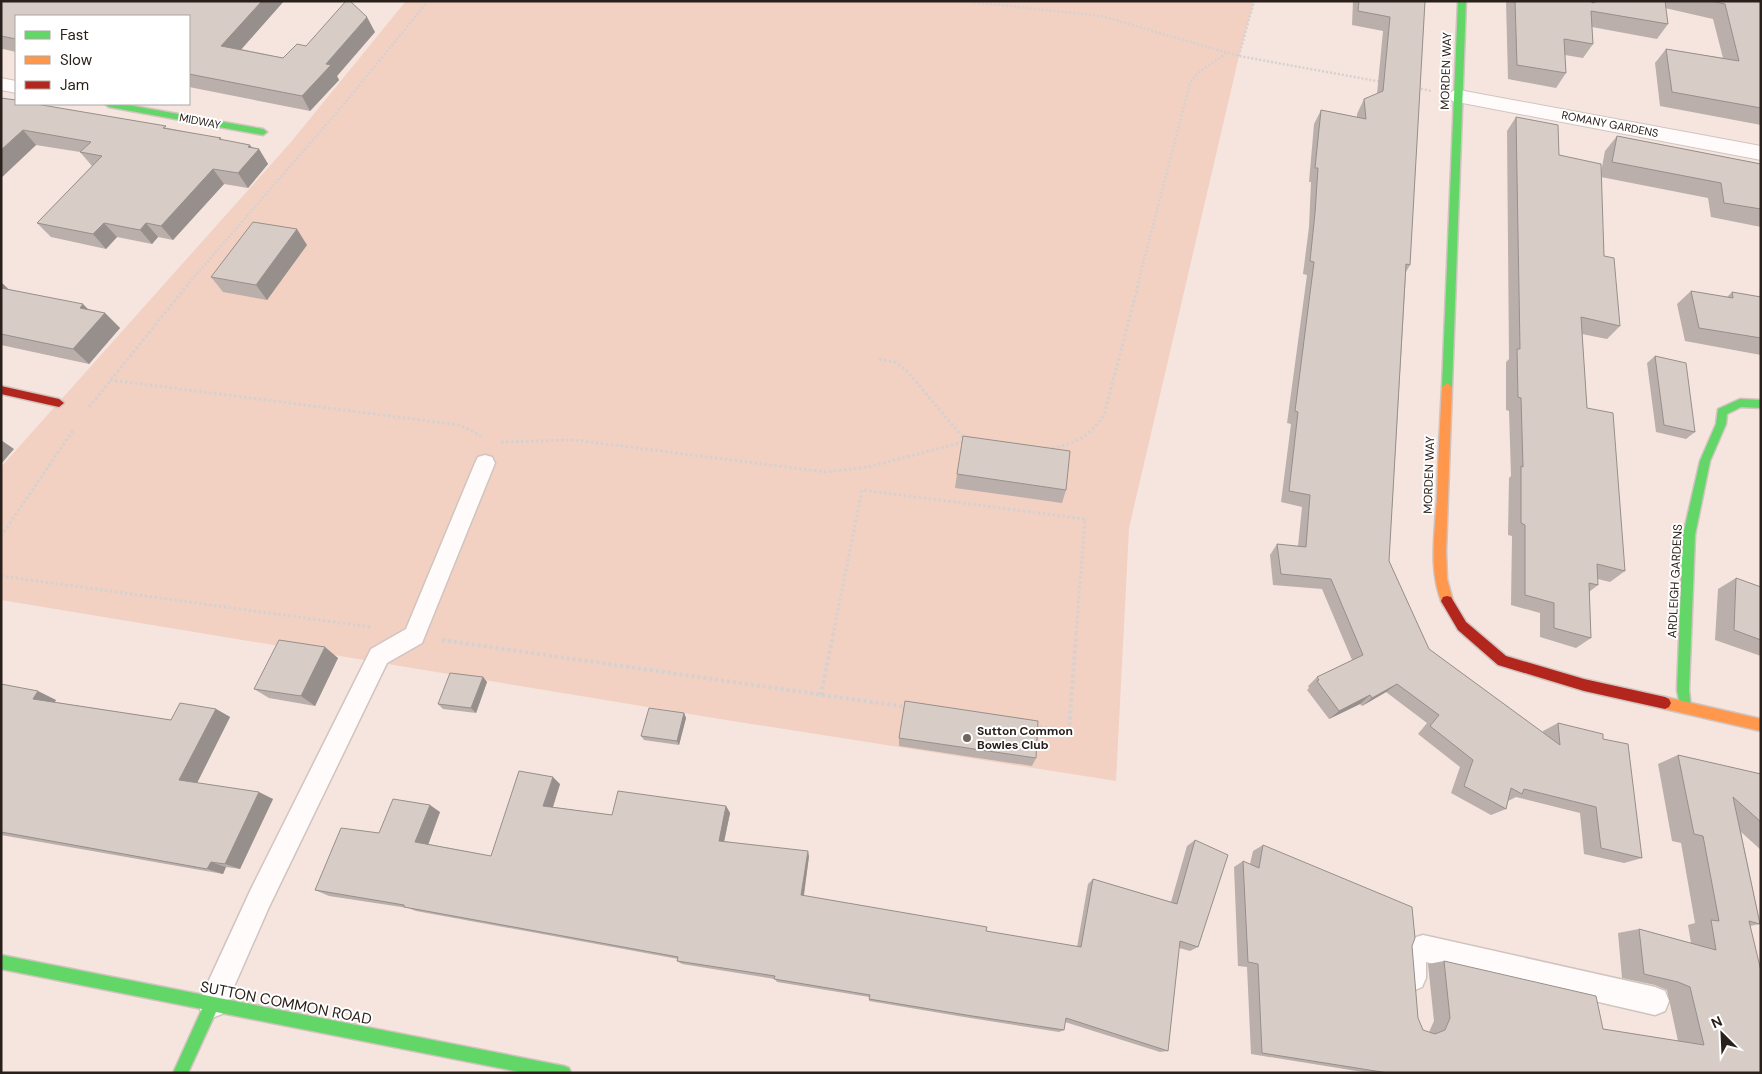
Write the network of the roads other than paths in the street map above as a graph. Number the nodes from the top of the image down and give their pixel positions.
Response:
1 (1462, 1) edge
2 (1, 84) edge
3 (15, 87) edge
4 (1458, 96) junction
5 (114, 105) edge
6 (263, 132) dead end
7 (1761, 153) edge
8 (1, 390) edge
9 (59, 403) dead end
10 (1761, 404) edge
11 (489, 453) road end
12 (1685, 707) junction
13 (1761, 725) edge
14 (1, 962) edge
15 (1655, 1001) dead end
16 (1416, 1002) edge
17 (212, 1004) junction
18 (180, 1073) edge
19 (564, 1073) edge

1 - 4 street, MORDEN WAY
2 - 3 street
4 - 7 street, ROMANY GARDENS
4 - 12 street, MORDEN WAY
5 - 6 street, MIDWAY
8 - 9 street
10 - 12 street, ARDLEIGH GARDENS
11 - 17 lane
12 - 13 street, MORDEN WAY
14 - 17 street, SUTTON COMMON ROAD
15 - 16 lane
17 - 18 street
17 - 19 street, SUTTON COMMON ROAD

